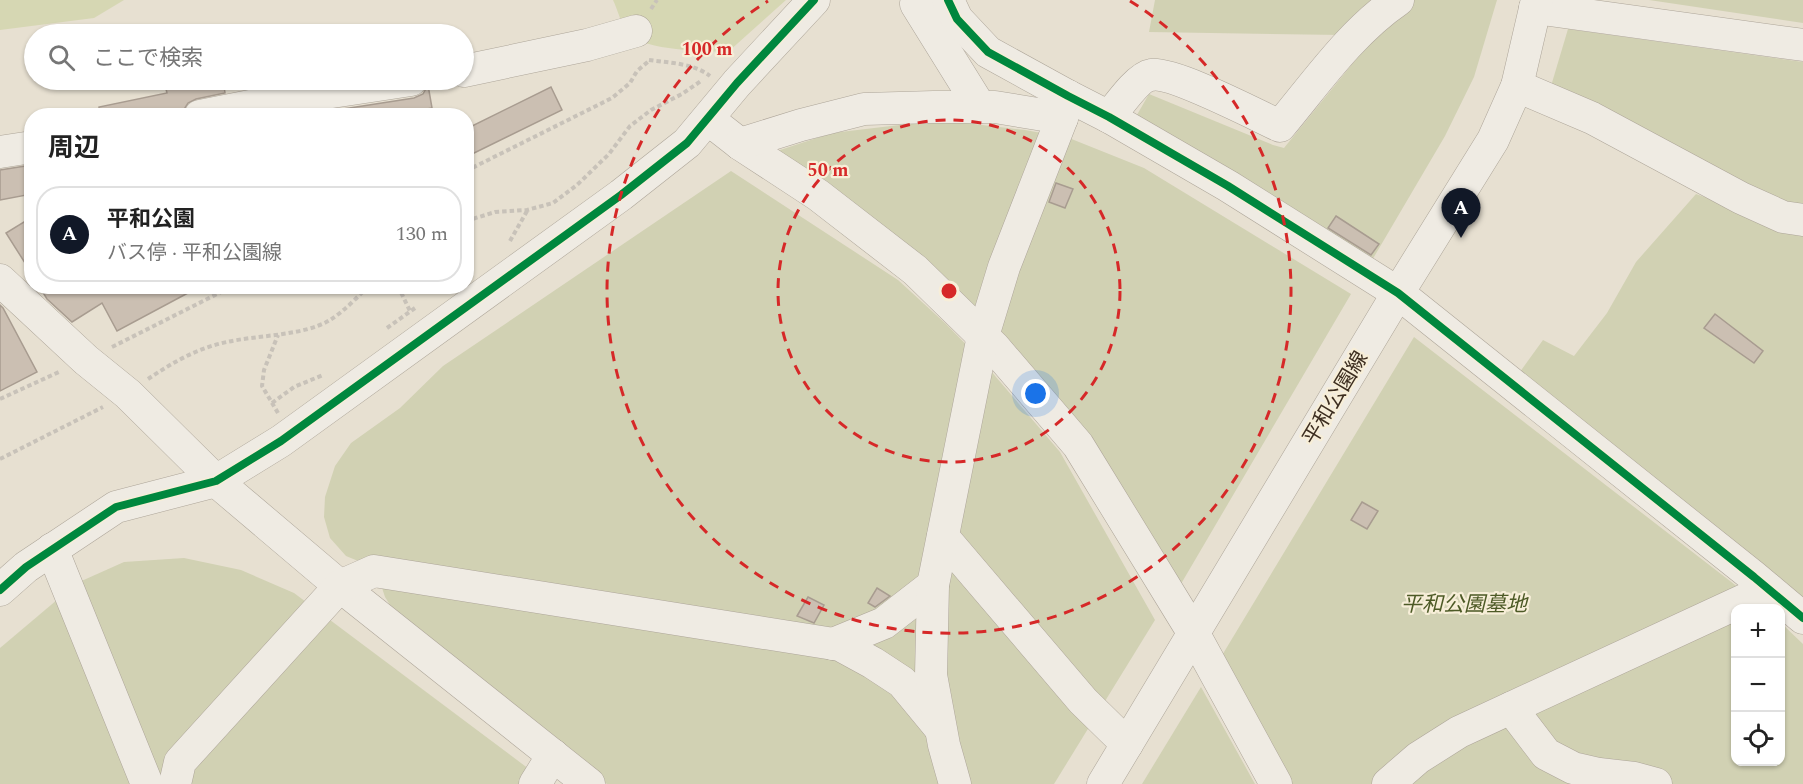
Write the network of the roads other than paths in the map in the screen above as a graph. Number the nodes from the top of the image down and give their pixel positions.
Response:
1 (814, 0) edge
2 (918, 0) edge
3 (948, 0) edge
4 (1398, 0) edge
5 (1536, 4) edge
6 (636, 31) dead end
7 (1803, 45) edge
8 (474, 69) edge
9 (1517, 86) junction
10 (345, 90) edge
11 (980, 107) junction
12 (1065, 107) junction
13 (240, 108) edge
14 (1109, 117) junction
15 (708, 119) junction
16 (740, 144) junction
17 (24, 148) edge
18 (0, 152) edge
19 (1803, 220) edge
20 (0, 280) edge
21 (1398, 293) junction
22 (983, 336) junction
23 (216, 481) junction
24 (942, 537) junction
25 (52, 549) junction
26 (933, 585) junction
27 (340, 586) junction
28 (1768, 589) junction
29 (0, 590) edge
30 (1803, 618) edge
31 (1194, 634) junction
32 (833, 644) junction
33 (1511, 708) junction
34 (940, 728) junction
35 (1127, 744) junction
36 (553, 755) junction
37 (147, 784) edge
38 (175, 784) edge
39 (535, 784) edge
40 (589, 784) edge
41 (955, 784) edge
42 (1103, 784) edge
43 (1276, 784) edge
44 (1388, 784) edge
45 (1656, 784) edge

1 - 15 street
2 - 11 street
3 - 12 street
4 - 14 street
5 - 7 street
5 - 9 street, 平和公園線
6 - 8 street
9 - 19 street
9 - 21 street, 平和公園線
10 - 13 street
11 - 12 street
11 - 16 street
12 - 14 street
12 - 22 street
14 - 21 street
15 - 16 street
15 - 23 street
16 - 22 street
17 - 18 street
20 - 23 street
21 - 28 street
21 - 31 street, 平和公園線
22 - 24 street
22 - 31 street
23 - 25 street
23 - 27 street
24 - 26 street
24 - 35 street
25 - 29 street
25 - 37 street
26 - 32 street
26 - 34 street
27 - 32 street
27 - 36 street
27 - 38 street
28 - 30 street
28 - 33 street
31 - 35 street, 平和公園線
31 - 43 street
32 - 34 street
33 - 44 street
33 - 45 street
34 - 41 street
35 - 42 street, 平和公園線
36 - 39 street
36 - 40 street

